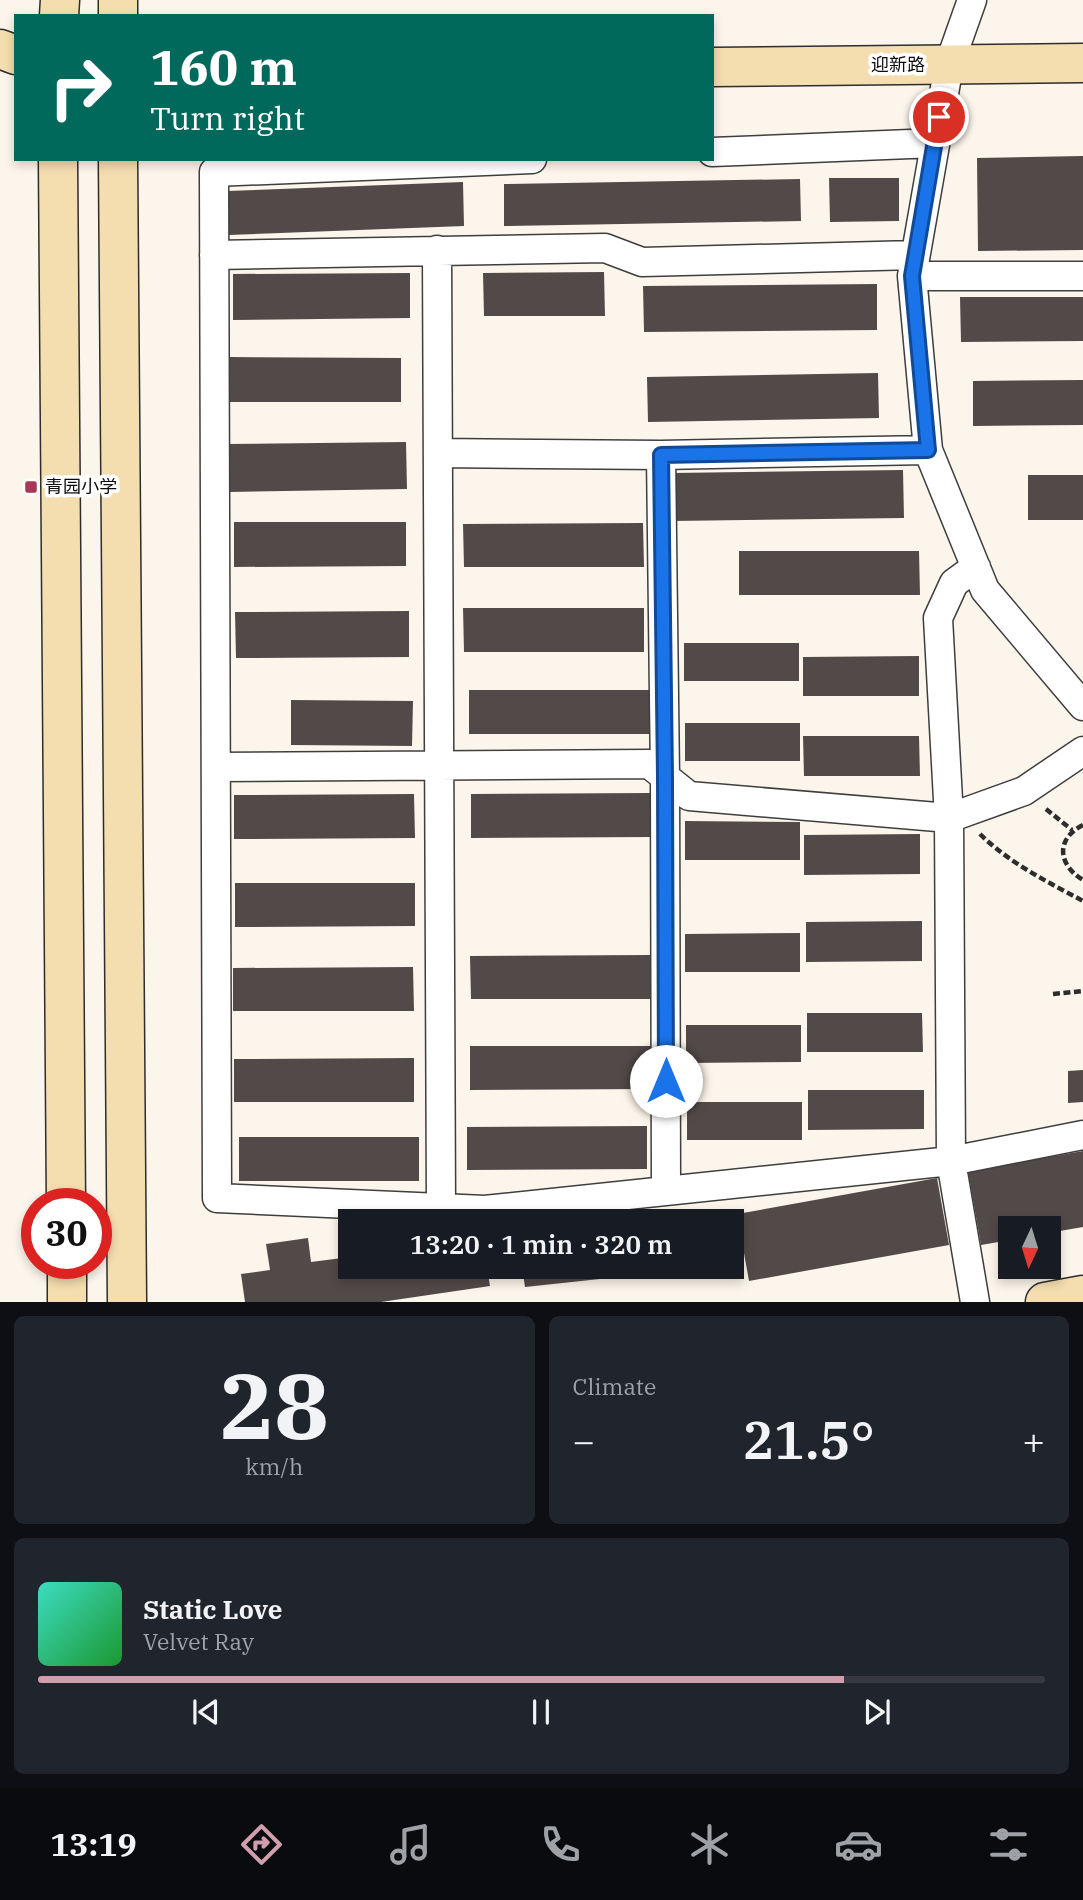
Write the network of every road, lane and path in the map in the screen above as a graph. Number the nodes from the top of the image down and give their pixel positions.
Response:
1 (972, 0) edge
2 (1083, 63) edge
3 (949, 65) junction
4 (714, 67) edge
5 (935, 143) junction
6 (714, 152) edge
7 (58, 161) edge
8 (118, 161) edge
9 (483, 161) edge
10 (437, 250) junction
11 (214, 255) junction
12 (914, 265) junction
13 (1083, 276) edge
14 (928, 450) junction
15 (438, 453) junction
16 (661, 455) junction
17 (976, 568) junction
18 (1083, 706) edge
19 (1083, 751) edge
20 (439, 766) junction
21 (216, 767) junction
22 (665, 777) junction
23 (955, 816) junction
24 (1083, 824) edge
25 (1083, 880) edge
26 (1083, 901) edge
27 (1083, 991) edge
28 (1053, 994) dead end
29 (1083, 1135) edge
30 (951, 1161) junction
31 (66, 1188) edge
32 (666, 1191) junction
33 (441, 1208) junction
34 (67, 1279) edge
35 (1083, 1295) edge
36 (67, 1301) edge
37 (127, 1301) edge
38 (975, 1301) edge
39 (1045, 1301) edge

1 - 3 street
2 - 3 main road, 迎新路
3 - 4 main road, 迎新路
3 - 5 street
5 - 6 street
5 - 12 street
7 - 31 main road
8 - 37 main road
9 - 11 street
10 - 11 street
10 - 12 street
10 - 15 street
11 - 21 street
12 - 13 street
12 - 14 street
14 - 16 street
14 - 17 street
15 - 16 street
15 - 20 street
16 - 22 street
17 - 18 street
17 - 23 street
19 - 23 street
20 - 21 street
20 - 22 street
20 - 33 street
21 - 33 street
22 - 23 street
22 - 32 street
23 - 26 path
23 - 30 street
24 - 25 path
27 - 28 path
29 - 30 street
30 - 32 street
30 - 38 street
32 - 33 street
34 - 36 main road
35 - 39 main road

